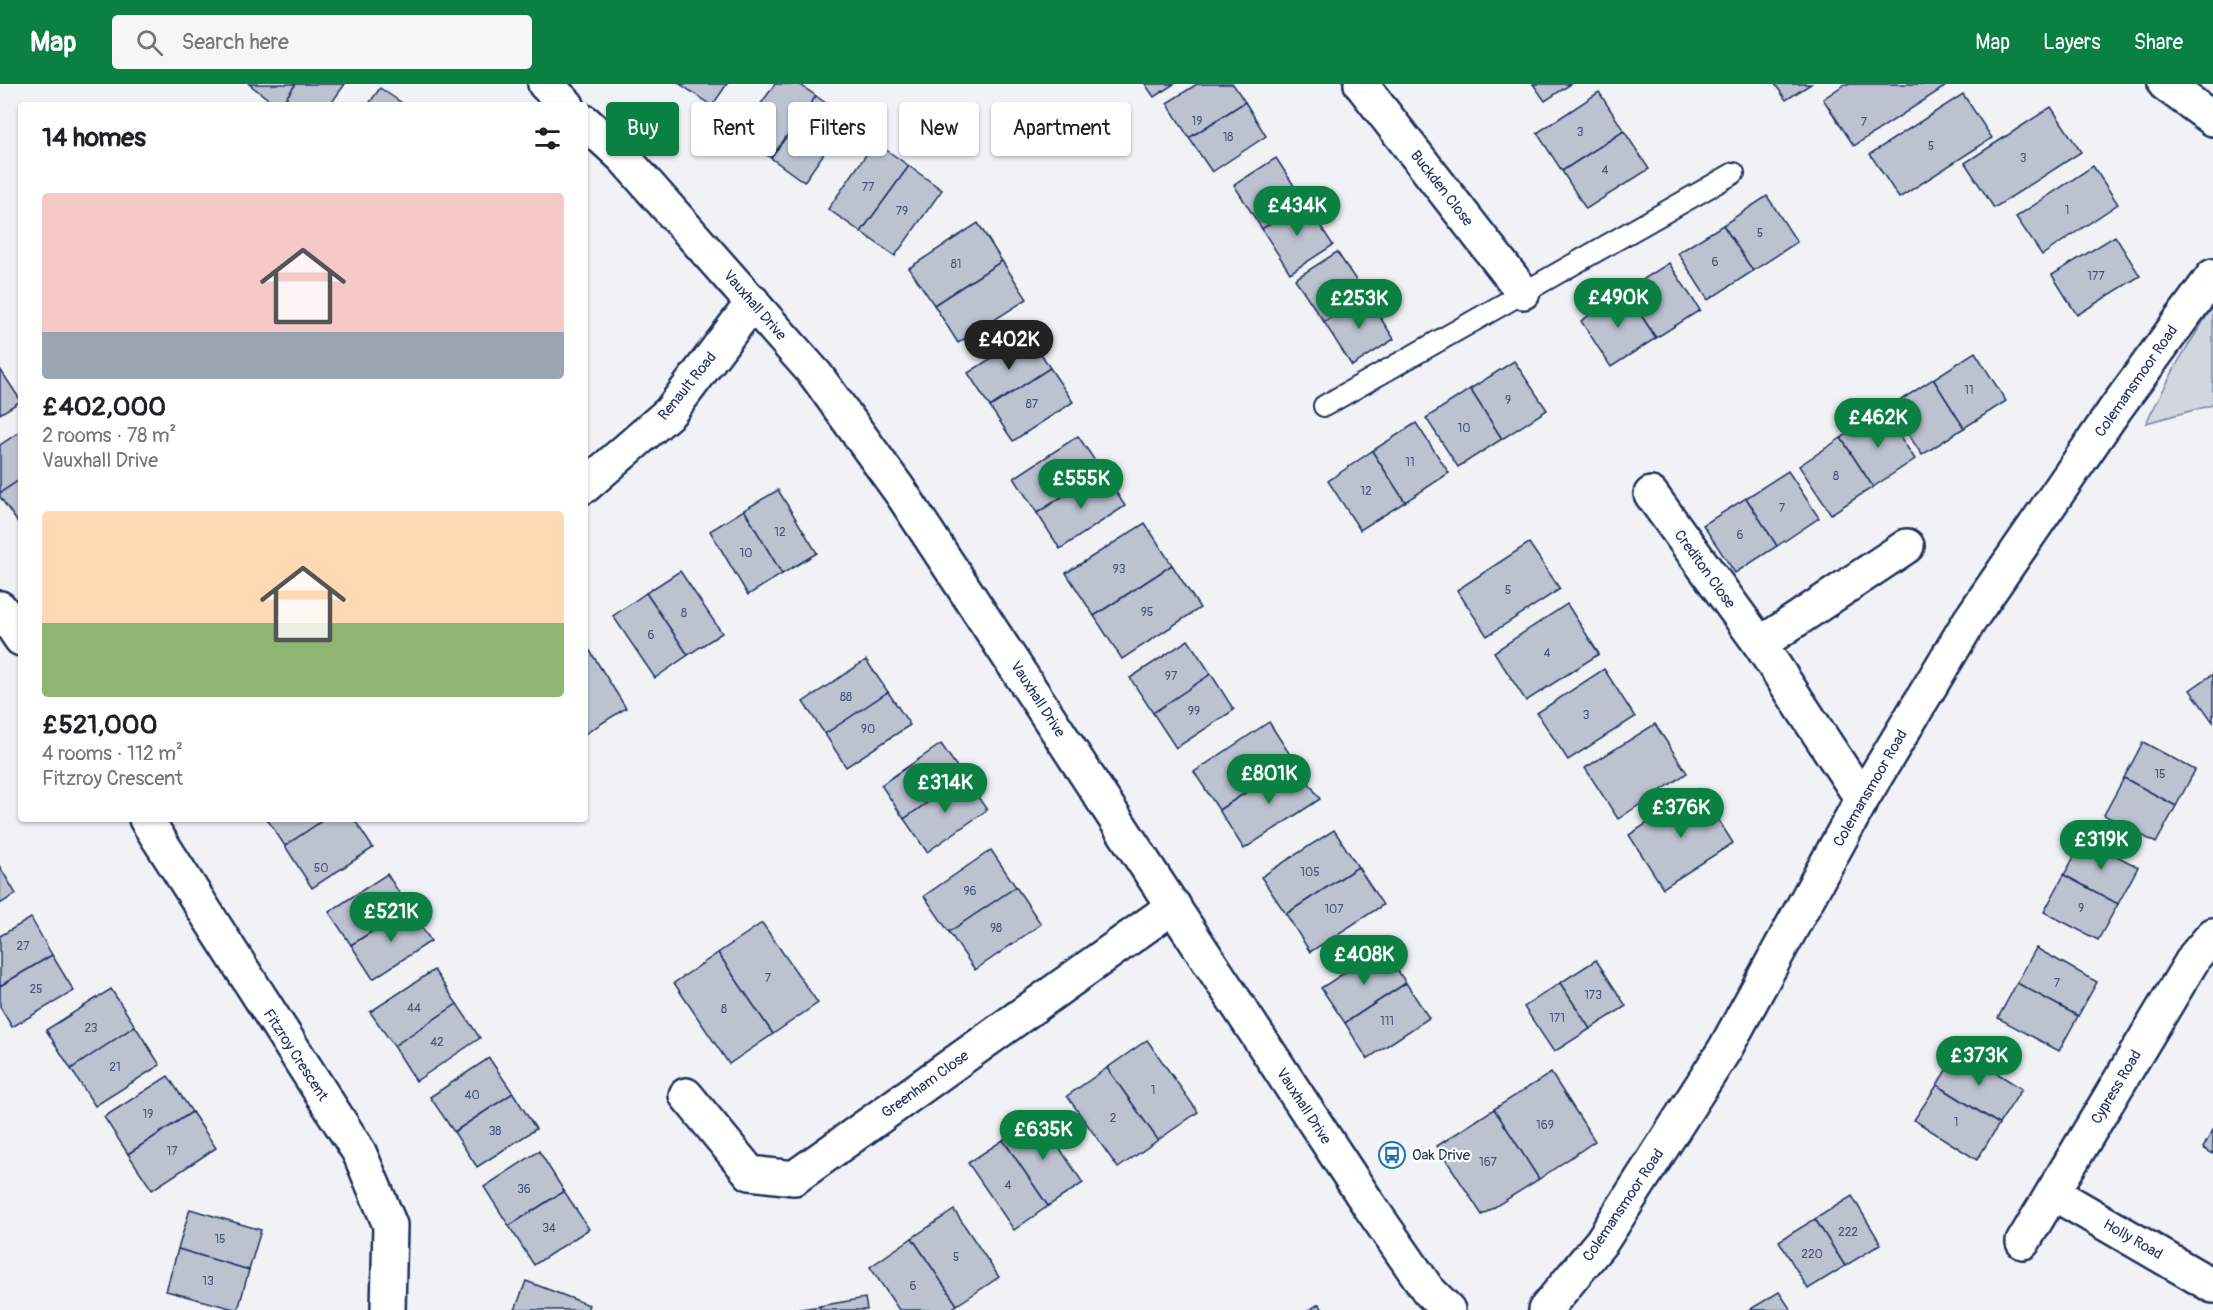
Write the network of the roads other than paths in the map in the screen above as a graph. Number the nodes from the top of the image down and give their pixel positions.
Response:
1 (545, 84) edge
2 (1361, 84) edge
3 (2165, 84) edge
4 (564, 102) edge
5 (2213, 119) edge
6 (588, 125) edge
7 (1734, 173) dead end
8 (2213, 276) edge
9 (1523, 292) junction
10 (753, 302) junction
11 (1324, 406) dead end
12 (588, 483) edge
13 (1651, 494) dead end
14 (1907, 546) dead end
15 (0, 608) edge
16 (18, 635) edge
17 (1760, 644) junction
18 (1862, 799) junction
19 (148, 822) edge
20 (1174, 906) junction
21 (2213, 935) edge
22 (686, 1095) dead end
23 (2053, 1193) junction
24 (2023, 1242) dead end
25 (2213, 1286) edge
26 (388, 1310) edge
27 (1448, 1310) edge
28 (1545, 1310) edge

1 - 4 street
2 - 9 street, Buckden Close
3 - 5 street
6 - 10 street, Vauxhall Drive
7 - 9 lane
8 - 18 street, Colemansmoor Road
9 - 11 lane
10 - 12 street, Renault Road
10 - 20 street, Vauxhall Drive
13 - 17 street, Crediton Close
14 - 17 street
15 - 16 street
17 - 18 street, Crediton Close
18 - 28 street, Colemansmoor Road
19 - 26 street, Fitzroy Crescent
20 - 22 street, Greenham Close
20 - 27 street, Vauxhall Drive
21 - 23 street, Cypress Road
23 - 24 street, Cypress Road
23 - 25 street, Holly Road

